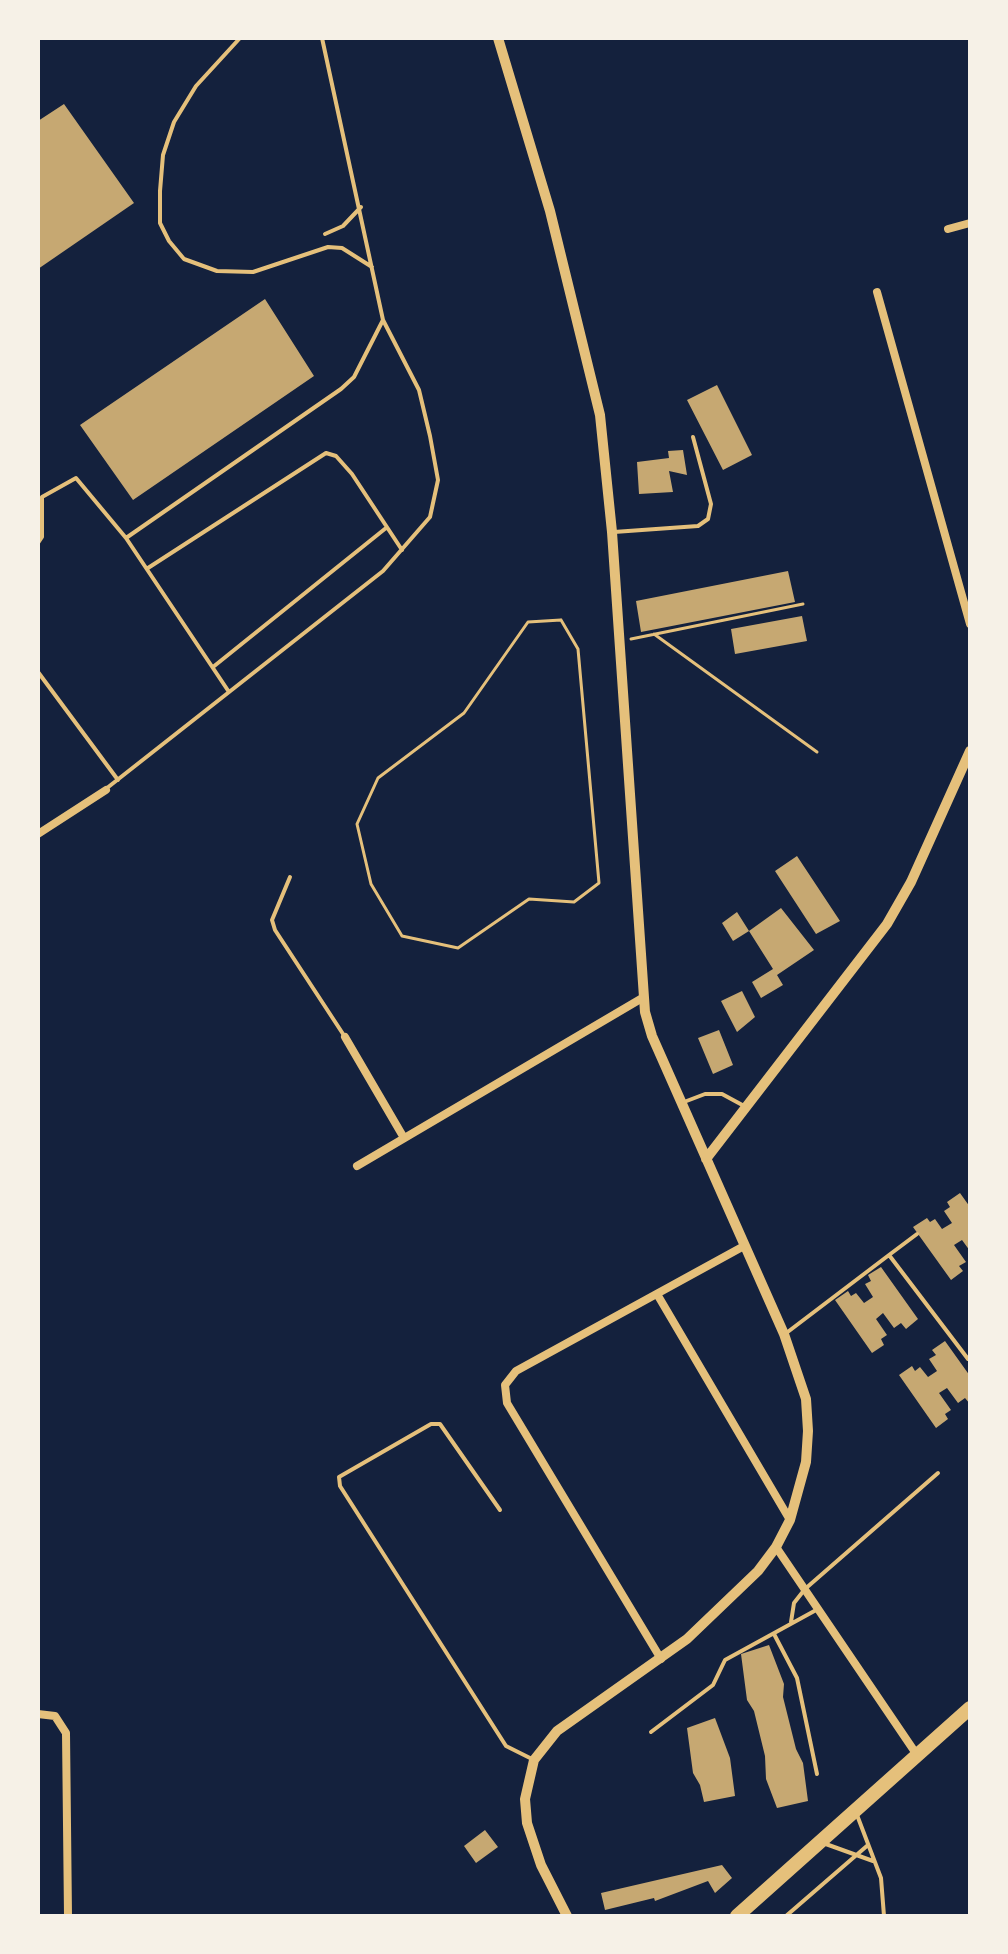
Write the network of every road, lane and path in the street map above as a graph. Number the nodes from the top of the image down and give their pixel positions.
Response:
1 (240, 38) edge
2 (322, 38) edge
3 (498, 38) edge
4 (361, 207) junction
5 (970, 223) edge
6 (948, 229) dead end
7 (325, 234) dead end
8 (372, 267) junction
9 (877, 292) dead end
10 (383, 320) junction
11 (693, 437) dead end
12 (386, 528) junction
13 (612, 532) junction
14 (126, 538) junction
15 (38, 543) edge
16 (402, 550) junction
17 (148, 568) junction
18 (803, 604) dead end
19 (970, 624) edge
20 (654, 634) junction
21 (619, 641) junction
22 (213, 667) junction
23 (38, 672) edge
24 (229, 693) junction
25 (970, 751) edge
26 (817, 752) dead end
27 (118, 780) junction
28 (106, 790) joint
29 (38, 834) edge
30 (290, 877) dead end
31 (599, 883) joint
32 (644, 997) junction
33 (345, 1037) joint
34 (681, 1103) junction
35 (747, 1108) junction
36 (404, 1138) junction
37 (706, 1159) junction
38 (357, 1166) dead end
39 (917, 1234) dead end
40 (744, 1246) junction
41 (889, 1255) junction
42 (657, 1294) junction
43 (784, 1334) junction
44 (968, 1359) dead end
45 (938, 1473) dead end
46 (500, 1510) dead end
47 (790, 1520) junction
48 (776, 1547) junction
49 (805, 1589) junction
50 (818, 1609) junction
51 (791, 1622) junction
52 (774, 1634) junction
53 (661, 1659) junction
54 (970, 1708) edge
55 (38, 1714) edge
56 (651, 1732) dead end
57 (917, 1755) junction
58 (534, 1760) junction
59 (817, 1774) dead end
60 (856, 1811) junction
61 (820, 1842) junction
62 (868, 1845) junction
63 (857, 1855) junction
64 (873, 1861) junction
65 (68, 1916) edge
66 (567, 1916) edge
67 (737, 1916) edge
68 (786, 1916) edge
69 (884, 1916) edge

1 - 8 lane
2 - 4 lane
3 - 13 street
4 - 7 lane
4 - 8 lane
5 - 6 street
8 - 10 lane
9 - 19 street
10 - 14 lane
10 - 16 lane
11 - 13 lane
12 - 16 lane
12 - 17 lane
12 - 22 lane
13 - 21 street
14 - 15 lane
14 - 17 lane
16 - 24 lane
17 - 22 lane
18 - 20 path
20 - 21 path
20 - 26 path
21 - 32 street
22 - 24 lane
23 - 27 lane
24 - 27 lane
25 - 35 street
27 - 28 lane
28 - 29 street
30 - 33 lane
31 - 31 path
32 - 34 street
32 - 36 street
33 - 36 street
34 - 35 lane
34 - 37 street
35 - 37 street
36 - 38 street
37 - 40 street
39 - 41 lane
40 - 42 street
40 - 43 street
41 - 43 lane
41 - 44 lane
42 - 47 street
42 - 53 street
43 - 47 street
45 - 49 lane
46 - 58 lane
47 - 48 street
48 - 49 street
48 - 53 street
49 - 50 street
49 - 51 lane
50 - 51 lane
50 - 57 street
51 - 52 lane
52 - 56 lane
52 - 59 lane
53 - 58 street
54 - 57 main road
55 - 65 street
57 - 60 main road
58 - 66 street
60 - 61 main road
60 - 62 lane
61 - 63 lane
61 - 67 main road
62 - 63 lane
62 - 64 lane
63 - 64 lane
63 - 68 lane
64 - 69 lane

